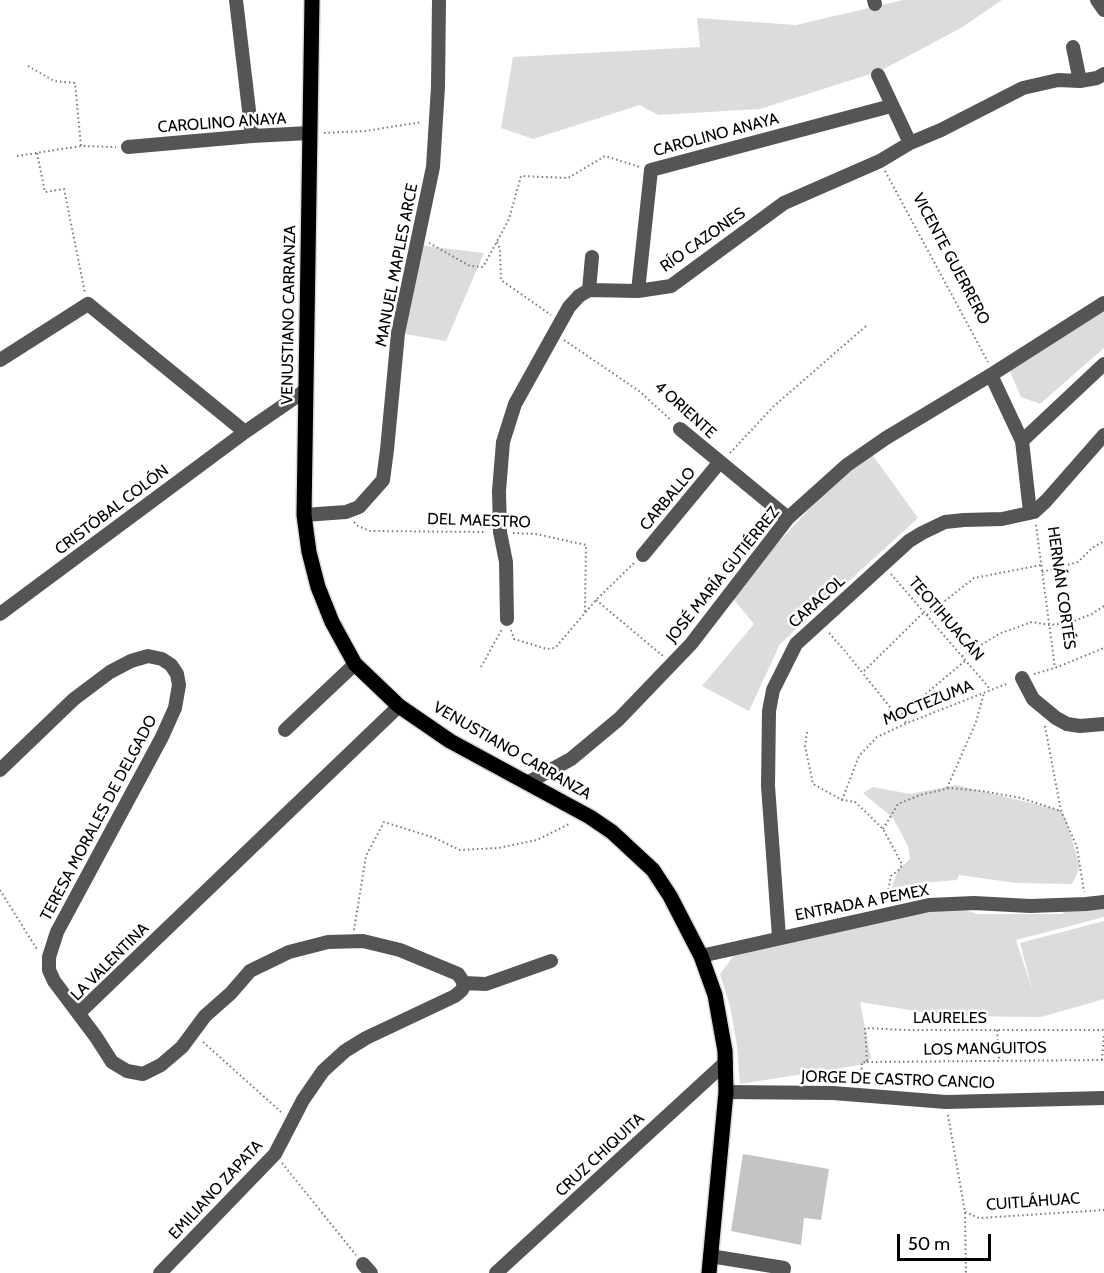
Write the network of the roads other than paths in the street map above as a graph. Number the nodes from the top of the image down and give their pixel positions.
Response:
1 (236, 0) edge
2 (312, 0) edge
3 (439, 0) edge
4 (1097, 0) edge
5 (1104, 10) edge
6 (1073, 47) dead end
7 (1104, 74) edge
8 (878, 75) dead end
9 (1080, 81) junction
10 (891, 106) junction
11 (309, 133) junction
12 (252, 136) junction
13 (910, 143) junction
14 (128, 147) road end
15 (592, 257) dead end
16 (589, 290) junction
17 (638, 291) junction
18 (1104, 303) edge
19 (0, 360) edge
20 (1104, 364) edge
21 (992, 374) junction
22 (306, 390) junction
23 (680, 429) road end
24 (244, 432) junction
25 (1104, 435) edge
26 (1022, 441) junction
27 (719, 463) junction
28 (1032, 512) junction
29 (304, 515) junction
30 (788, 518) junction
31 (643, 555) road end
32 (0, 614) edge
33 (507, 619) road end
34 (355, 664) junction
35 (1022, 678) road end
36 (399, 706) junction
37 (1104, 724) edge
38 (285, 730) dead end
39 (0, 770) edge
40 (529, 782) junction
41 (1104, 902) edge
42 (779, 937) junction
43 (701, 956) junction
44 (551, 961) dead end
45 (464, 983) junction
46 (79, 1013) junction
47 (726, 1062) junction
48 (726, 1092) junction
49 (1104, 1098) edge
50 (710, 1256) junction
51 (160, 1273) edge
52 (496, 1273) edge
53 (709, 1273) edge
54 (783, 1273) edge

1 - 12 street
2 - 11 main road, VENUSTIANO CARRANZA
3 - 29 street, MANUEL MAPLES ARCE
4 - 5 street
6 - 9 street
7 - 9 street, RÍO CAZONES
8 - 10 street
9 - 13 street, RÍO CAZONES
10 - 13 street
10 - 17 street, CAROLINO ANAYA
11 - 12 street, CAROLINO ANAYA
11 - 22 main road, VENUSTIANO CARRANZA
12 - 14 street, CAROLINO ANAYA
13 - 17 street, RÍO CAZONES
15 - 16 street
16 - 17 street, RÍO CAZONES
16 - 33 street
18 - 21 street, JOSÉ MARÍA GUTIÉRREZ
19 - 24 street
20 - 26 street
21 - 26 street, HERNÁN CORTÉS
21 - 30 street, JOSÉ MARÍA GUTIÉRREZ
22 - 24 street, CRISTÓBAL COLÓN
22 - 29 main road, VENUSTIANO CARRANZA
23 - 27 street, 4 ORIENTE
24 - 32 street, CRISTÓBAL COLÓN
25 - 28 street
26 - 28 street, HERNÁN CORTÉS
27 - 30 street, 4 ORIENTE
27 - 31 street, CARBALLO
28 - 42 street, CARACOL
29 - 34 main road, VENUSTIANO CARRANZA
30 - 40 street, JOSÉ MARÍA GUTIÉRREZ
34 - 36 main road, VENUSTIANO CARRANZA
34 - 38 street
35 - 37 street
36 - 40 main road, VENUSTIANO CARRANZA
36 - 46 street, LA VALENTINA
39 - 46 street, TERESA MORALES DE DELGADO
40 - 43 main road, VENUSTIANO CARRANZA
41 - 42 street, ENTRADA A PEMEX
42 - 43 street, ENTRADA A PEMEX
43 - 47 main road, VENUSTIANO CARRANZA
44 - 45 street
45 - 46 street, LA VALENTINA
45 - 51 street, EMILIANO ZAPATA
47 - 48 main road, VENUSTIANO CARRANZA
47 - 52 street, CRUZ CHIQUITA
48 - 49 street, JORGE DE CASTRO CANCIO
48 - 50 main road, VENUSTIANO CARRANZA
50 - 53 main road, VENUSTIANO CARRANZA
50 - 54 street

